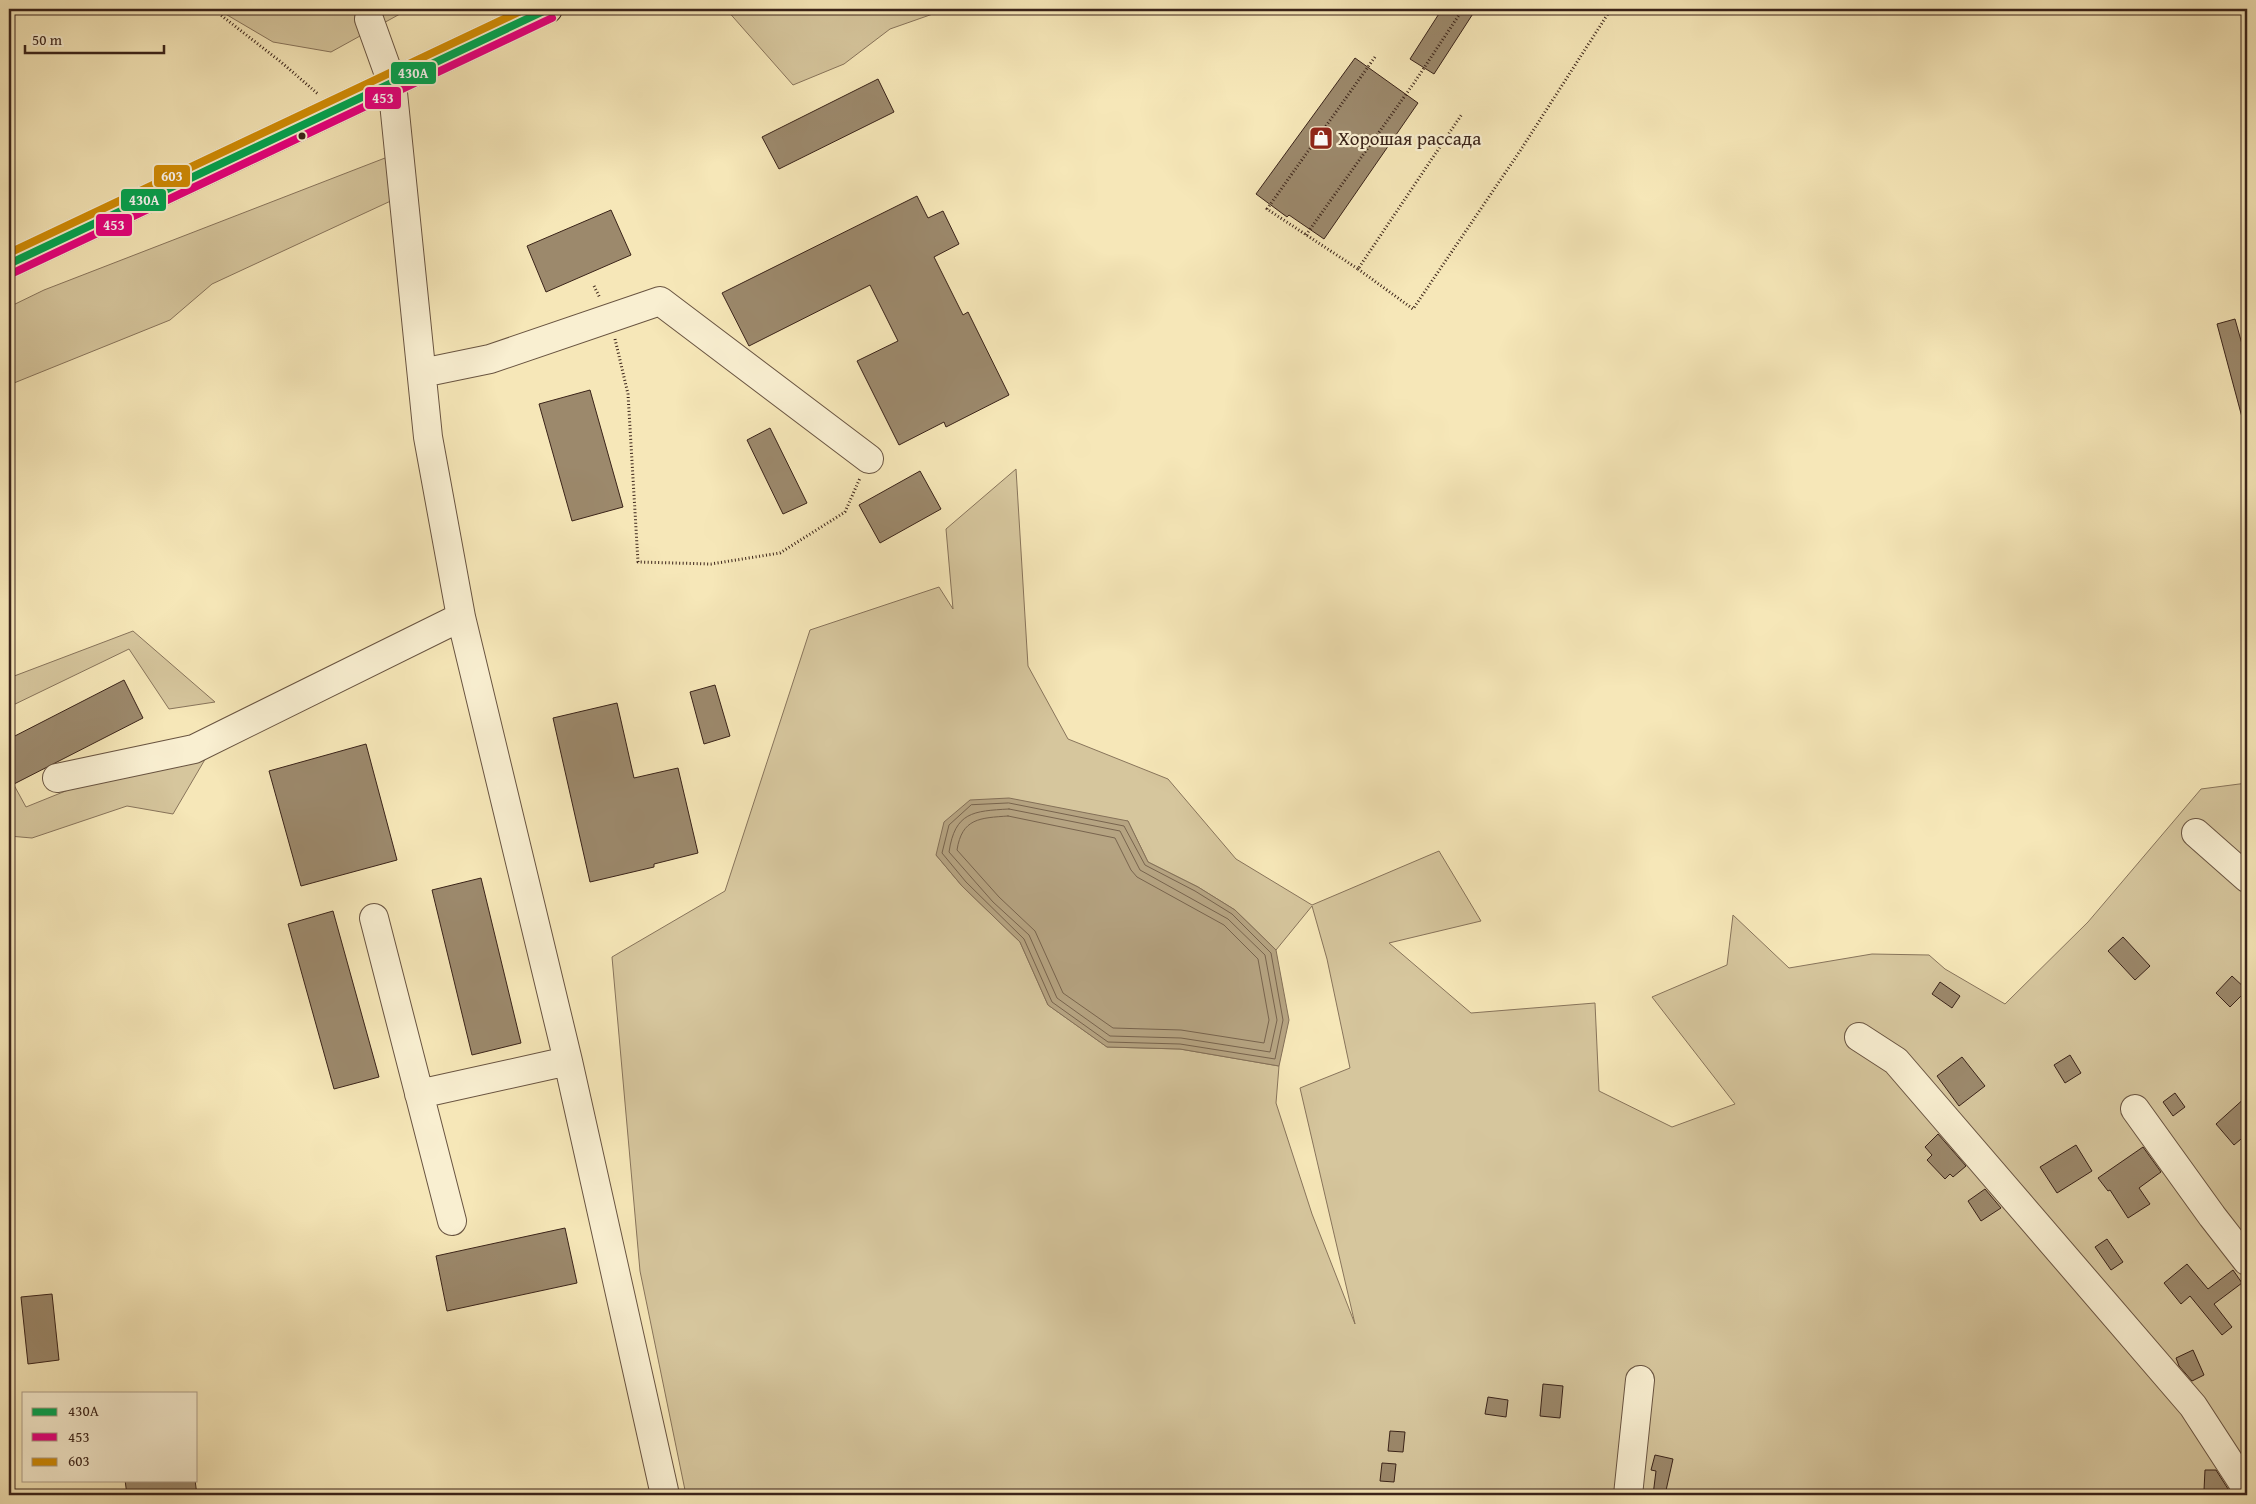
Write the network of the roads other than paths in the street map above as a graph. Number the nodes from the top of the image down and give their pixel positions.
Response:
1 (548, 9) edge
2 (369, 19) dead end
3 (392, 82) junction
4 (9, 264) edge
5 (422, 374) junction
6 (869, 459) road end
7 (461, 617) junction
8 (57, 778) dead end
9 (2196, 833) dead end
10 (2247, 878) edge
11 (374, 918) dead end
12 (1859, 1037) dead end
13 (568, 1061) junction
14 (420, 1094) junction
15 (2135, 1109) dead end
16 (452, 1222) dead end
17 (2247, 1261) edge
18 (1640, 1380) dead end
19 (2247, 1489) edge
20 (666, 1495) edge
21 (1628, 1495) edge

1 - 3 main road
2 - 3 street
3 - 4 main road
3 - 5 street
5 - 6 street
5 - 7 street
7 - 8 street
7 - 13 street
9 - 10 street
11 - 14 street
12 - 19 street
13 - 14 street
13 - 20 street
14 - 16 street
15 - 17 street
18 - 21 street

